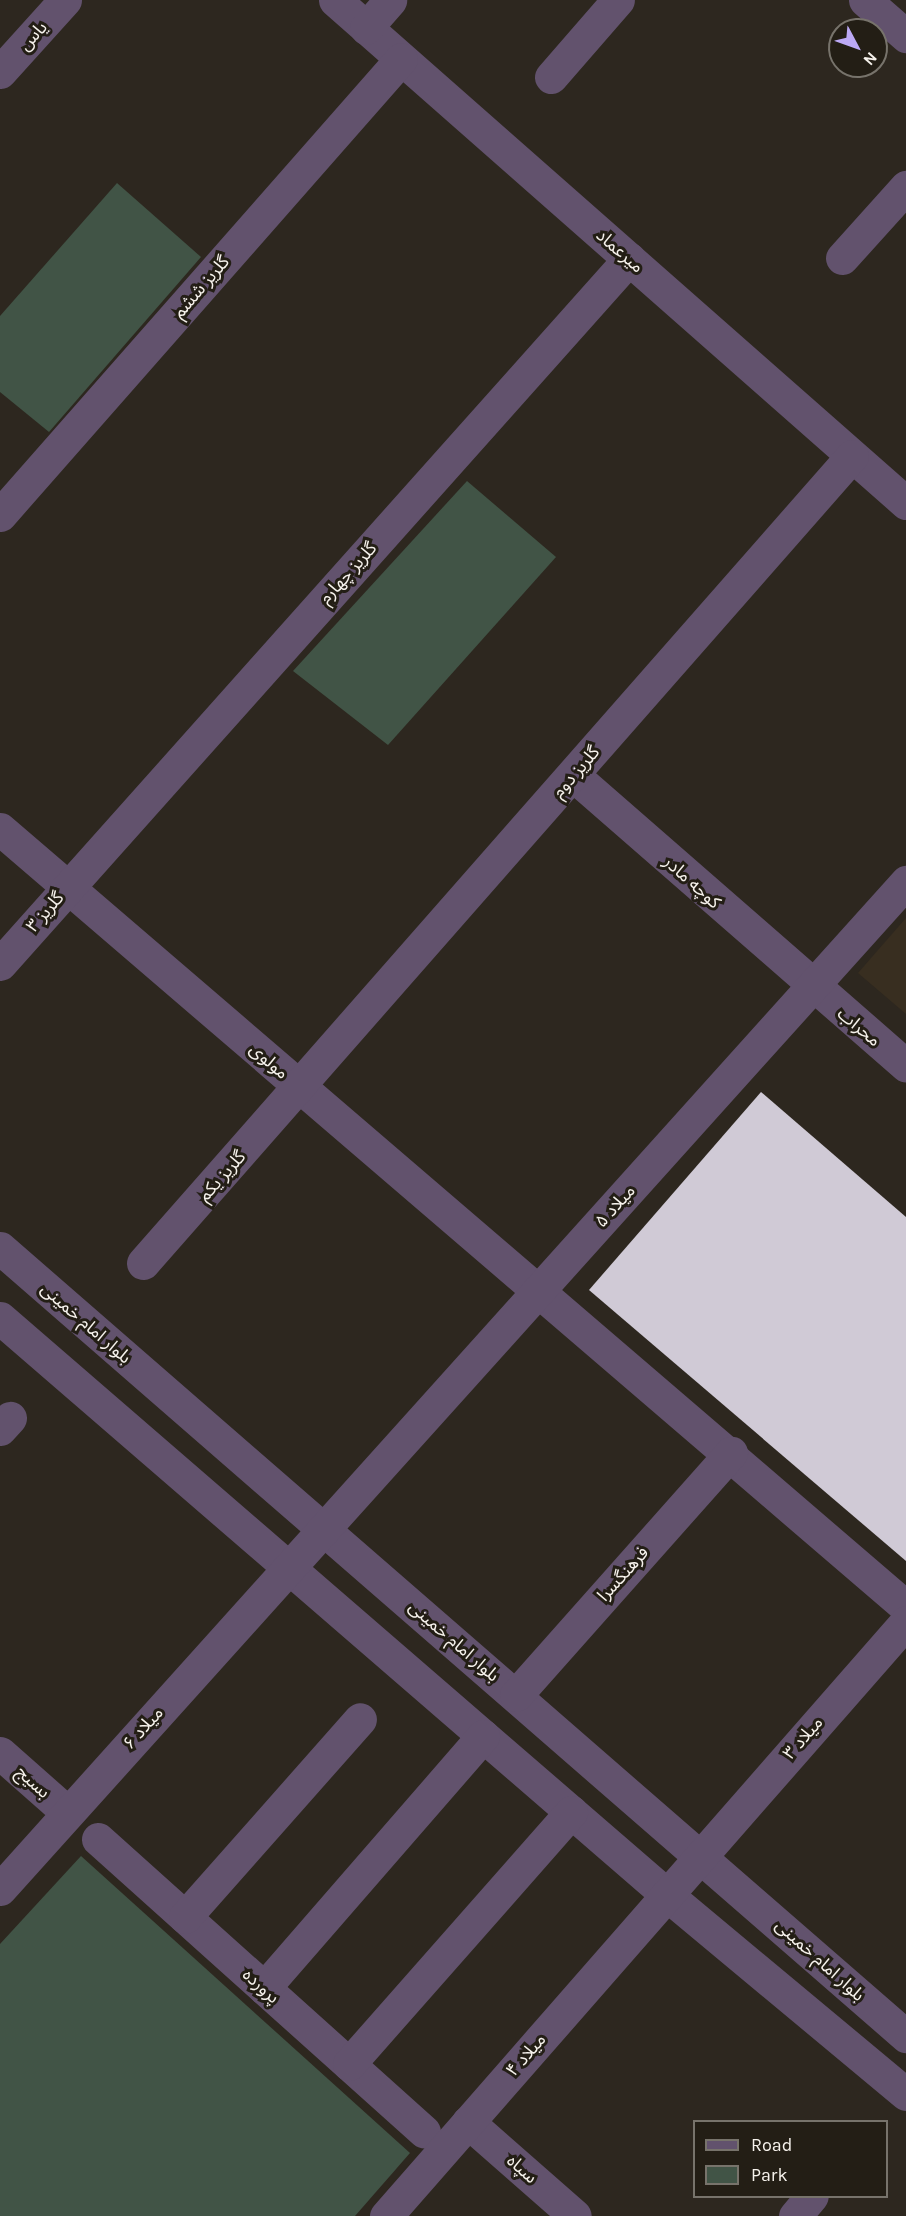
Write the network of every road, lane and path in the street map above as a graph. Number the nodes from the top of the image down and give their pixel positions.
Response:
1 (65, 0) edge
2 (334, 0) edge
3 (390, 0) edge
4 (618, 0) edge
5 (865, 0) edge
6 (366, 28) junction
7 (906, 36) edge
8 (401, 59) junction
9 (0, 72) edge
10 (551, 77) dead end
11 (906, 187) edge
12 (842, 258) dead end
13 (629, 260) junction
14 (852, 456) junction
15 (906, 503) edge
16 (0, 515) edge
17 (573, 775) junction
18 (0, 829) edge
19 (906, 882) edge
20 (67, 887) junction
21 (0, 964) edge
22 (812, 988) junction
23 (906, 1066) edge
24 (300, 1088) junction
25 (0, 1248) edge
26 (144, 1263) dead end
27 (539, 1291) junction
28 (0, 1318) edge
29 (731, 1453) junction
30 (324, 1530) junction
31 (287, 1568) junction
32 (906, 1608) edge
33 (906, 1622) edge
34 (516, 1695) junction
35 (360, 1719) dead end
36 (483, 1736) junction
37 (0, 1753) edge
38 (67, 1812) junction
39 (571, 1812) junction
40 (98, 1839) dead end
41 (701, 1854) junction
42 (0, 1890) edge
43 (667, 1895) junction
44 (184, 1917) junction
45 (264, 1988) junction
46 (906, 2036) edge
47 (349, 2064) junction
48 (906, 2094) edge
49 (468, 2122) junction
50 (424, 2132) dead end
51 (810, 2198) edge
52 (386, 2216) edge
53 (575, 2216) edge
54 (795, 2216) edge

1 - 9 street, یاس
2 - 6 street, میرعماد
3 - 6 street
4 - 10 street
5 - 7 street
6 - 8 street, میرعماد
8 - 13 street, میرعماد
8 - 16 street, گلریز ششم
11 - 12 street
13 - 14 street, میرعماد
13 - 20 street, گلریز چهارم
14 - 15 street, میرعماد
14 - 17 street, گلریز دوم
17 - 22 street, کوچه مادر
17 - 24 street, گلریز دوم
18 - 20 street, مولوی
19 - 22 street, میلاد ۵
20 - 21 street, گلریز ۳
20 - 24 street, مولوی
22 - 23 street, محراب
22 - 27 street, میلاد ۵
24 - 26 street, گلریز یکم
24 - 27 street, مولوی
25 - 30 street, بلوار امام خمینی
27 - 29 street
27 - 30 street, میلاد ۵
28 - 31 street
29 - 32 street
29 - 34 street, فرهنگسرا
30 - 31 street, میلاد ۶
30 - 34 street, بلوار امام خمینی
31 - 36 street
31 - 38 street, میلاد ۶
33 - 41 street, میلاد ۳
34 - 41 street, بلوار امام خمینی
35 - 44 street
36 - 39 street
36 - 45 street
37 - 38 street, بسیج
38 - 42 street, میلاد ۶
39 - 43 street
39 - 47 street
40 - 44 street, پرورده
41 - 43 street, میلاد ۳
41 - 46 street, بلوار امام خمینی
43 - 48 street
43 - 49 street, میلاد ۴
44 - 45 street, پرورده
45 - 47 street, پرورده
47 - 50 street, پرورده
49 - 52 street, میلاد ۴
49 - 53 street, سپاه
51 - 54 street

